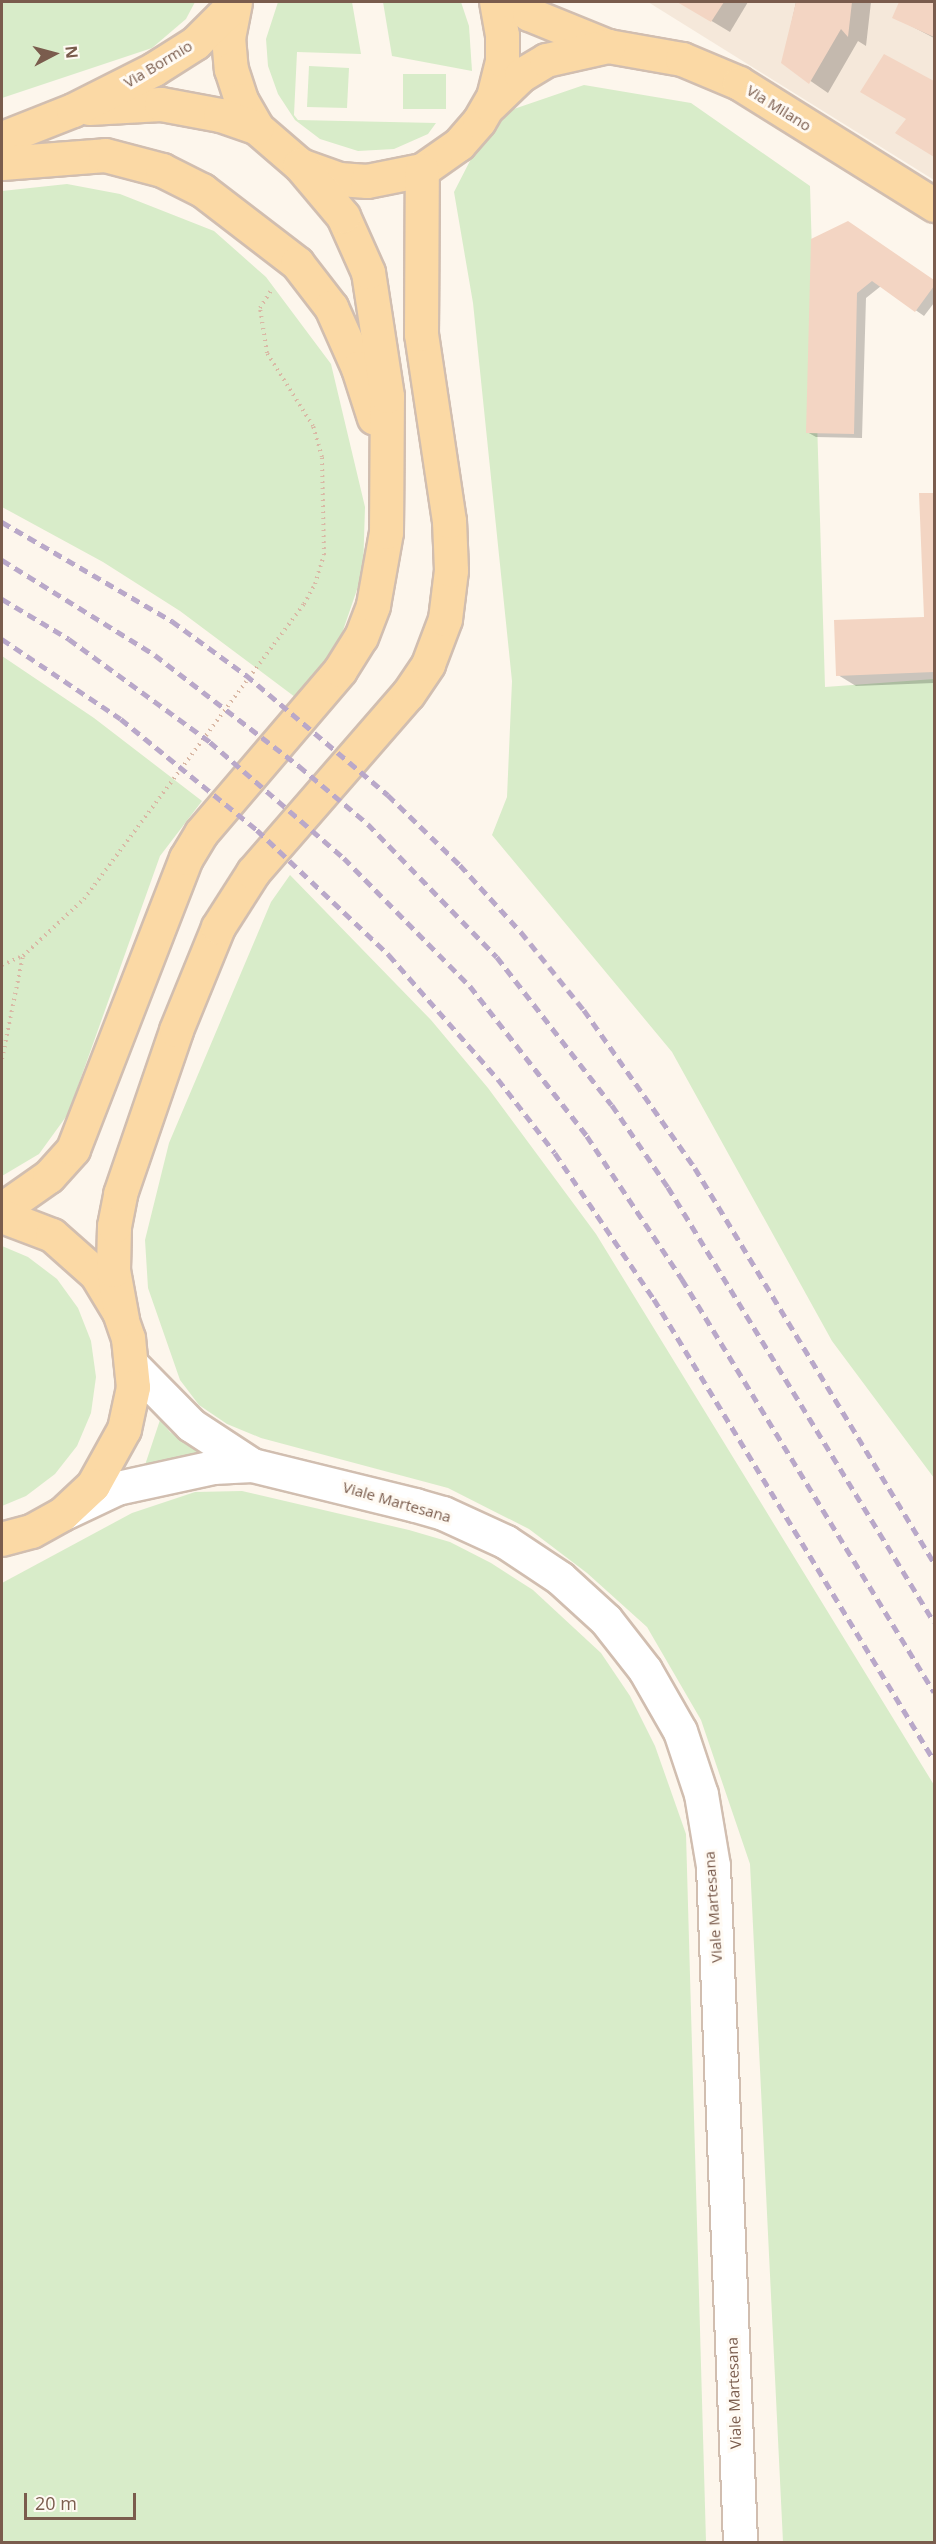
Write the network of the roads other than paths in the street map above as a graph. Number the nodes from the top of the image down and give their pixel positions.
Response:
1 (496, 2) edge
2 (513, 2) edge
3 (234, 3) edge
4 (608, 46) junction
5 (487, 108) junction
6 (73, 110) junction
7 (257, 128) junction
8 (2, 138) edge
9 (2, 163) edge
10 (300, 165) junction
11 (422, 170) junction
12 (934, 206) edge
13 (387, 499) junction
14 (2, 1209) edge
15 (2, 1216) edge
16 (122, 1319) junction
17 (132, 1365) junction
18 (252, 1465) junction
19 (62, 1514) junction
20 (2, 1539) edge
21 (740, 2542) edge

1 - 5 main road
2 - 4 main road, Via Milano
3 - 6 main road, Via Bormio
3 - 7 main road
4 - 5 main road, Via Milano
4 - 12 main road, Via Milano
5 - 11 main road
6 - 7 main road, Via Bormio
6 - 8 main road, Via Bormio
7 - 10 main road
9 - 13 main road
10 - 11 main road
10 - 13 main road
11 - 16 main road
13 - 14 main road
15 - 16 main road
16 - 17 main road
17 - 18 street, Viale Martesana
17 - 19 main road
18 - 19 street, Viale Martesana
18 - 21 street, Viale Martesana
19 - 20 main road

